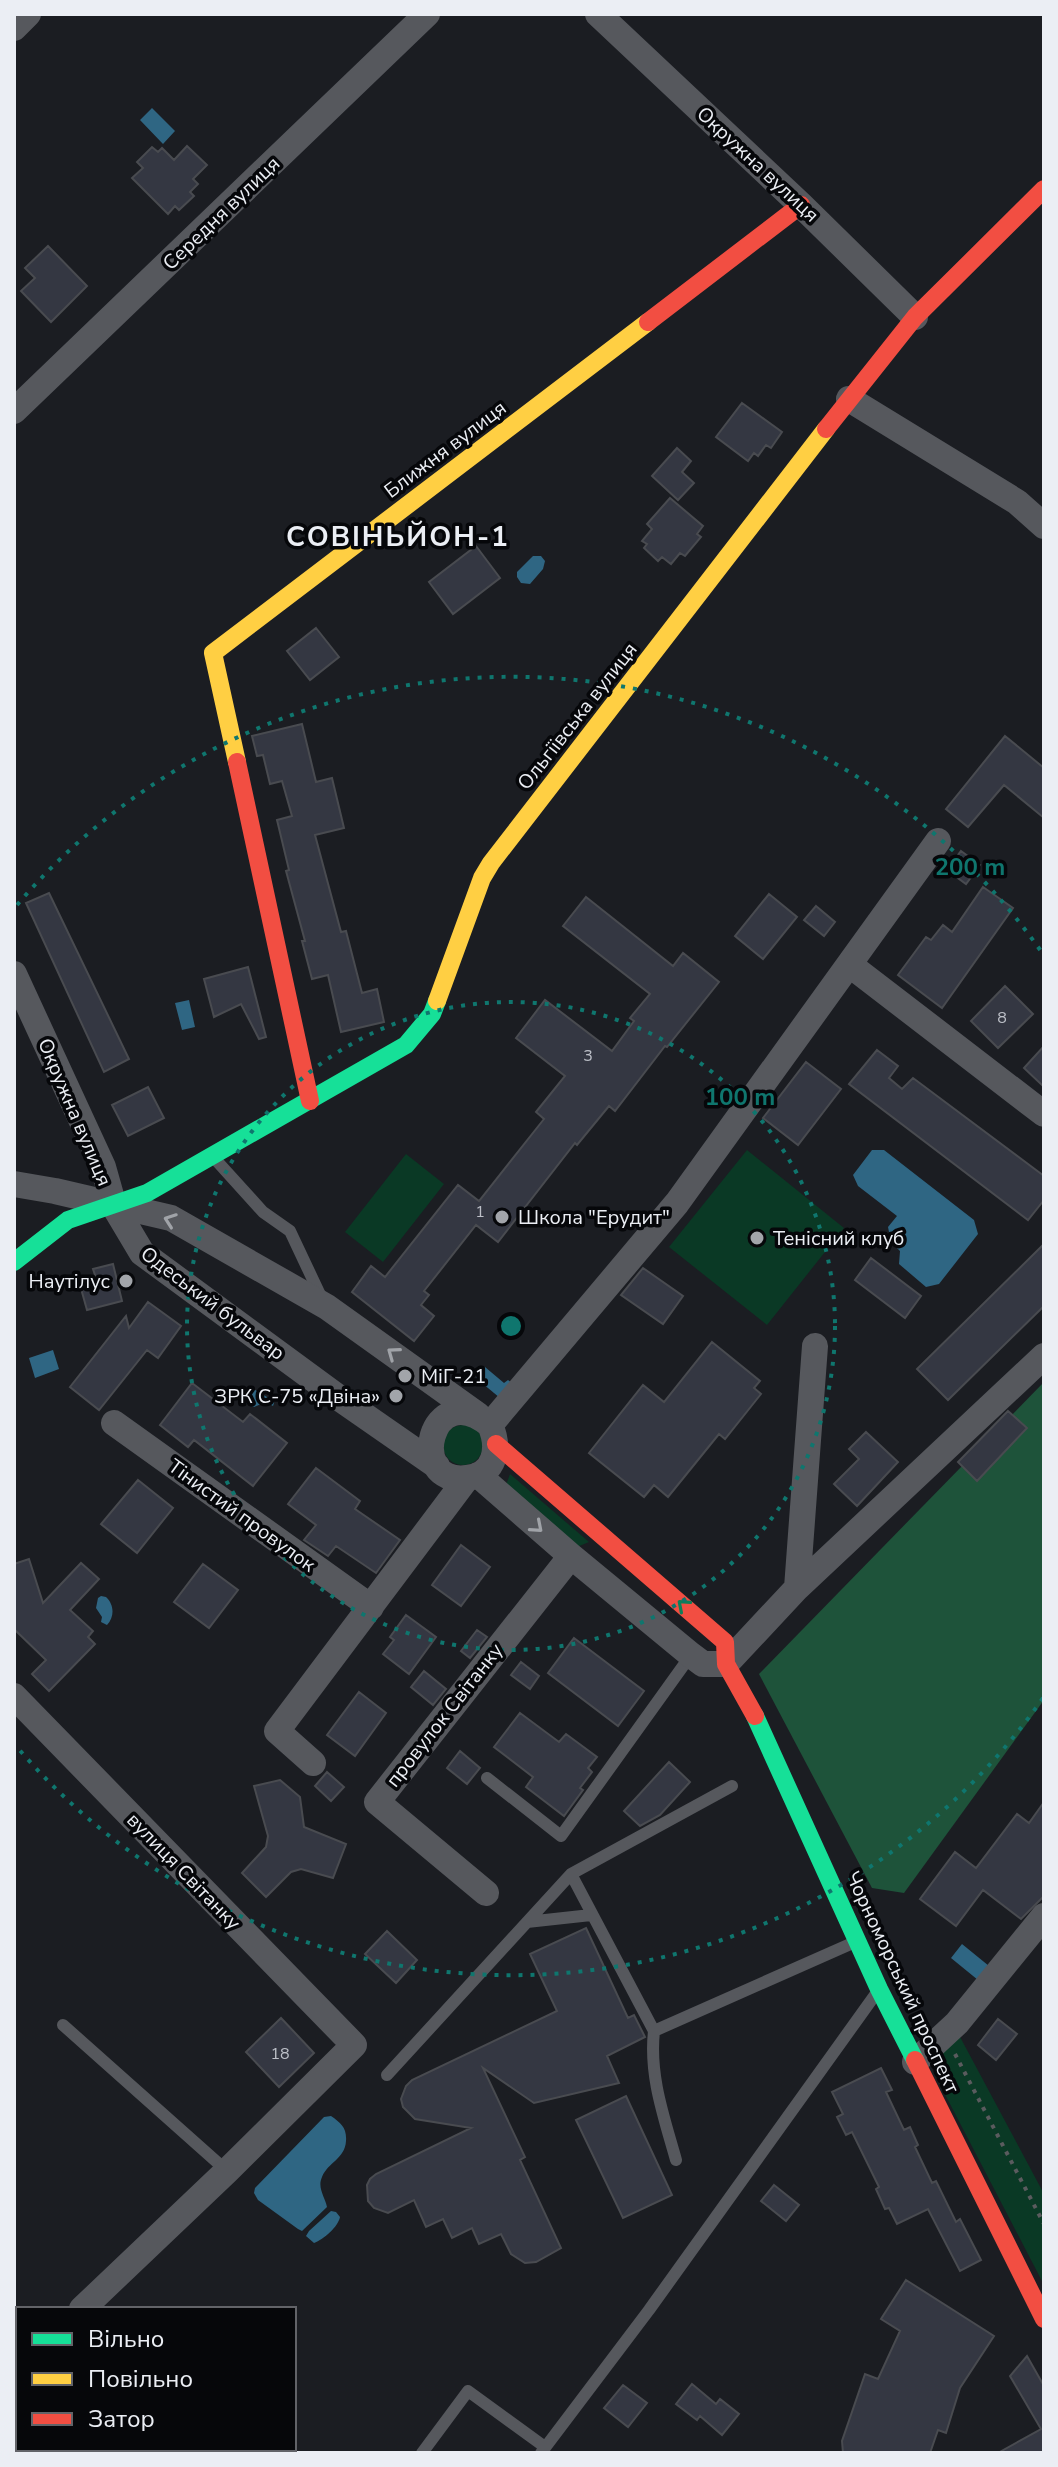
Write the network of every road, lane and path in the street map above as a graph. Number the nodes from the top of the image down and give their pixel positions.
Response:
1 (28, 14) edge
2 (427, 14) edge
3 (598, 14) edge
4 (14, 28) edge
5 (1044, 189) edge
6 (801, 205) junction
7 (915, 317) junction
8 (849, 399) junction
9 (14, 411) edge
10 (1044, 526) edge
11 (938, 841) dead end
12 (850, 965) junction
13 (14, 974) edge
14 (310, 1101) junction
15 (1044, 1114) edge
16 (213, 1156) junction
17 (14, 1184) edge
18 (114, 1206) junction
19 (14, 1262) edge
20 (327, 1307) junction
21 (815, 1346) dead end
22 (1044, 1356) edge
23 (114, 1423) dead end
24 (480, 1445) junction
25 (434, 1460) junction
26 (571, 1556) junction
27 (797, 1588) junction
28 (371, 1607) junction
29 (691, 1655) junction
30 (726, 1664) junction
31 (14, 1696) edge
32 (313, 1763) dead end
33 (487, 1778) dead end
34 (732, 1786) dead end
35 (571, 1874) junction
36 (486, 1893) dead end
37 (591, 1915) junction
38 (1044, 1916) edge
39 (527, 1922) junction
40 (858, 1941) junction
41 (879, 1989) junction
42 (63, 2025) dead end
43 (654, 2031) junction
44 (945, 2035) junction
45 (915, 2062) junction
46 (387, 2075) dead end
47 (676, 2160) dead end
48 (227, 2171) junction
49 (1044, 2224) edge
50 (84, 2307) edge
51 (1044, 2319) edge
52 (543, 2450) edge
53 (422, 2453) edge

1 - 4 street
2 - 9 street, Середня вулиця
3 - 6 street, Окружна вулиця
5 - 7 street, Ольгіївська вулиця
6 - 7 street, Окружна вулиця
6 - 14 street, Ближня вулиця
7 - 8 street, Ольгіївська вулиця
8 - 10 street
8 - 14 street, Ольгіївська вулиця
11 - 12 street
12 - 15 street
12 - 24 street
13 - 18 street, Окружна вулиця
14 - 16 street, Ольгіївська вулиця
16 - 18 street, Ольгіївська вулиця
16 - 20 lane
17 - 18 street
18 - 19 street
20 -> 18 street, Одеський бульвар
18 - 25 street, Одеський бульвар
24 -> 20 street, Одеський бульвар
21 - 27 street
22 - 27 street
23 - 28 street, Тінистий провулок
24 - 25 street, Одеський бульвар
24 - 25 street
24 -> 26 street, Одеський бульвар
24 - 28 street
30 -> 24 street, Одеський бульвар
26 - 29 street, Одеський бульвар
26 - 36 street, провулок Світанку
27 - 30 street
28 - 32 street
29 - 30 street, Одеський бульвар
29 - 33 lane
30 - 40 street, Чорноморський проспект
31 - 48 street, вулиця Світанку
34 - 35 lane
35 - 37 lane
35 - 39 lane
37 - 39 lane
37 - 43 lane
38 - 44 street
39 - 46 lane
40 - 41 street, Чорноморський проспект
40 - 43 lane
41 - 45 street, Чорноморський проспект
41 - 52 lane
42 - 48 lane
43 - 47 lane
44 - 45 street
44 - 49 path
45 - 51 street, Чорноморський проспект
48 - 50 street
52 - 53 lane

